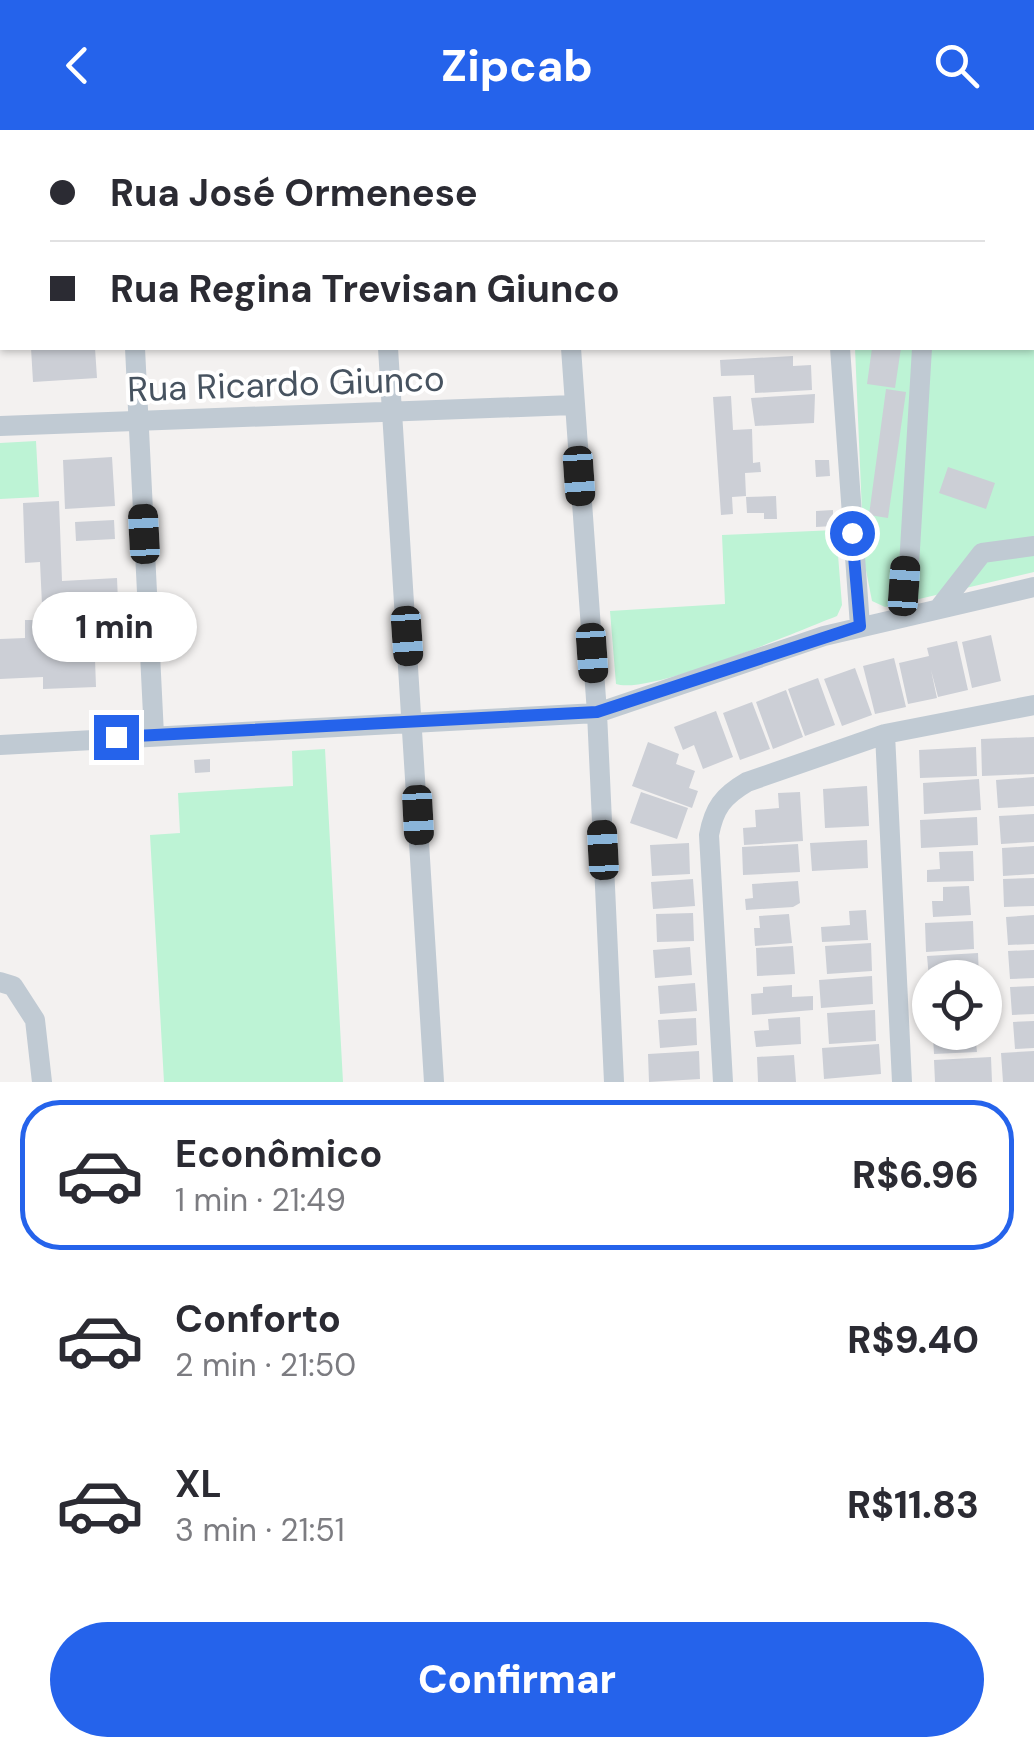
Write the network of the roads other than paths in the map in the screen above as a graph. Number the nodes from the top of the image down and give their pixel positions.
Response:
1 (135, 350) edge
2 (388, 350) edge
3 (571, 350) edge
4 (840, 350) edge
5 (922, 350) edge
6 (573, 405) junction
7 (390, 414) junction
8 (138, 420) junction
9 (0, 426) edge
10 (1034, 546) edge
11 (1034, 588) edge
12 (940, 608) junction
13 (906, 616) junction
14 (860, 626) junction
15 (1034, 705) edge
16 (597, 712) junction
17 (413, 720) junction
18 (885, 734) junction
19 (154, 735) junction
20 (0, 745) edge
21 (0, 982) edge
22 (42, 1082) edge
23 (434, 1082) edge
24 (614, 1082) edge
25 (723, 1082) edge
26 (902, 1082) edge

1 - 8 street
2 - 7 street
3 - 6 street
4 - 14 street
5 - 13 street
6 - 7 street, Rua Ricardo Giunco
6 - 16 street
7 - 8 street, Rua Ricardo Giunco
7 - 17 street
8 - 9 street, Rua Ricardo Giunco
8 - 19 street
10 - 12 street
11 - 12 street
12 - 13 street
13 - 14 street
14 - 16 street
15 - 18 street
16 - 17 street
16 - 24 street
17 - 19 street
17 - 23 street
18 - 25 street
18 - 26 street
19 - 20 street
21 - 22 street

